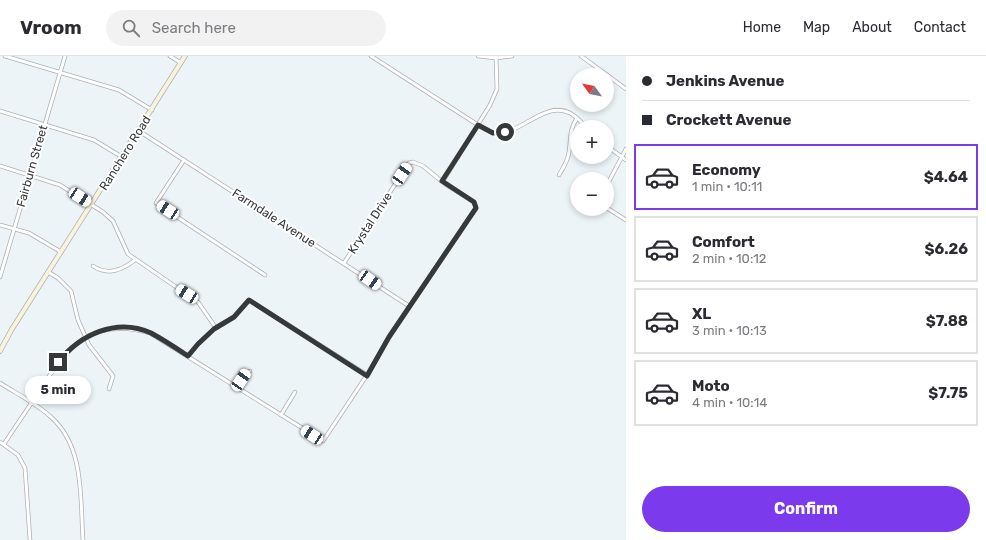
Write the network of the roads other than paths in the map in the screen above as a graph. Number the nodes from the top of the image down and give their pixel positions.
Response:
1 (5, 56) edge
2 (65, 56) edge
3 (170, 56) edge
4 (185, 56) edge
5 (371, 56) edge
6 (478, 56) edge
7 (512, 56) edge
8 (581, 56) edge
9 (496, 57) edge
10 (181, 63) junction
11 (597, 68) edge
12 (60, 72) junction
13 (614, 80) edge
14 (626, 89) edge
15 (152, 110) junction
16 (0, 111) edge
17 (577, 118) joint
18 (45, 124) junction
19 (478, 125) junction
20 (139, 131) junction
21 (626, 149) edge
22 (614, 152) edge
23 (122, 157) junction
24 (622, 158) junction
25 (184, 160) junction
26 (626, 160) edge
27 (0, 166) edge
28 (614, 172) edge
29 (30, 175) junction
30 (559, 175) dead end
31 (442, 181) junction
32 (92, 205) junction
33 (614, 212) edge
34 (626, 220) edge
35 (0, 224) edge
36 (14, 229) junction
37 (61, 252) junction
38 (135, 260) junction
39 (344, 263) junction
40 (93, 266) dead end
41 (48, 272) junction
42 (265, 275) dead end
43 (0, 277) edge
44 (409, 306) junction
45 (216, 328) junction
46 (85, 336) junction
47 (0, 351) edge
48 (188, 356) junction
49 (250, 371) dead end
50 (367, 376) junction
51 (0, 383) edge
52 (237, 387) junction
53 (108, 389) dead end
54 (296, 392) dead end
55 (31, 403) junction
56 (281, 415) junction
57 (0, 442) edge
58 (4, 444) junction
59 (30, 540) edge
60 (83, 540) edge

1 - 12 street
2 - 12 street, Fairburn Street
3 - 10 street
4 - 10 main road, Ranchero Road
5 - 19 street
6 - 9 street
7 - 9 street
8 - 11 street
9 - 19 street
10 - 15 main road, Ranchero Road
12 - 15 street
12 - 18 street, Fairburn Street
13 - 14 street
15 - 20 main road, Ranchero Road
16 - 18 street
17 - 19 street
17 - 30 street
18 - 23 street
18 - 29 street, Fairburn Street
19 - 31 street
20 - 23 main road, Ranchero Road
20 - 25 street, Farmdale Avenue
21 - 24 street
22 - 24 street
23 - 32 main road, Ranchero Road
24 - 26 street
24 - 28 street
25 - 39 street, Farmdale Avenue
25 - 42 street
27 - 29 street
29 - 32 street
29 - 36 street, Fairburn Street
31 - 39 street, Krystal Drive
31 - 44 street
32 - 37 main road, Ranchero Road
32 - 38 street
33 - 34 street
35 - 36 street
36 - 37 street
36 - 43 street, Fairburn Street
37 - 41 main road, Ranchero Road
38 - 40 street
38 - 45 street
39 - 44 street, Farmdale Avenue
41 - 46 street
41 - 47 main road, Ranchero Road
44 - 50 street
45 - 48 street
45 - 50 street
46 - 48 street
46 - 53 street
46 - 55 street
48 - 52 street
49 - 52 street
50 - 56 street
51 - 55 street
52 - 56 street
54 - 56 street
55 - 58 street
55 - 60 street
57 - 58 street
58 - 59 street

